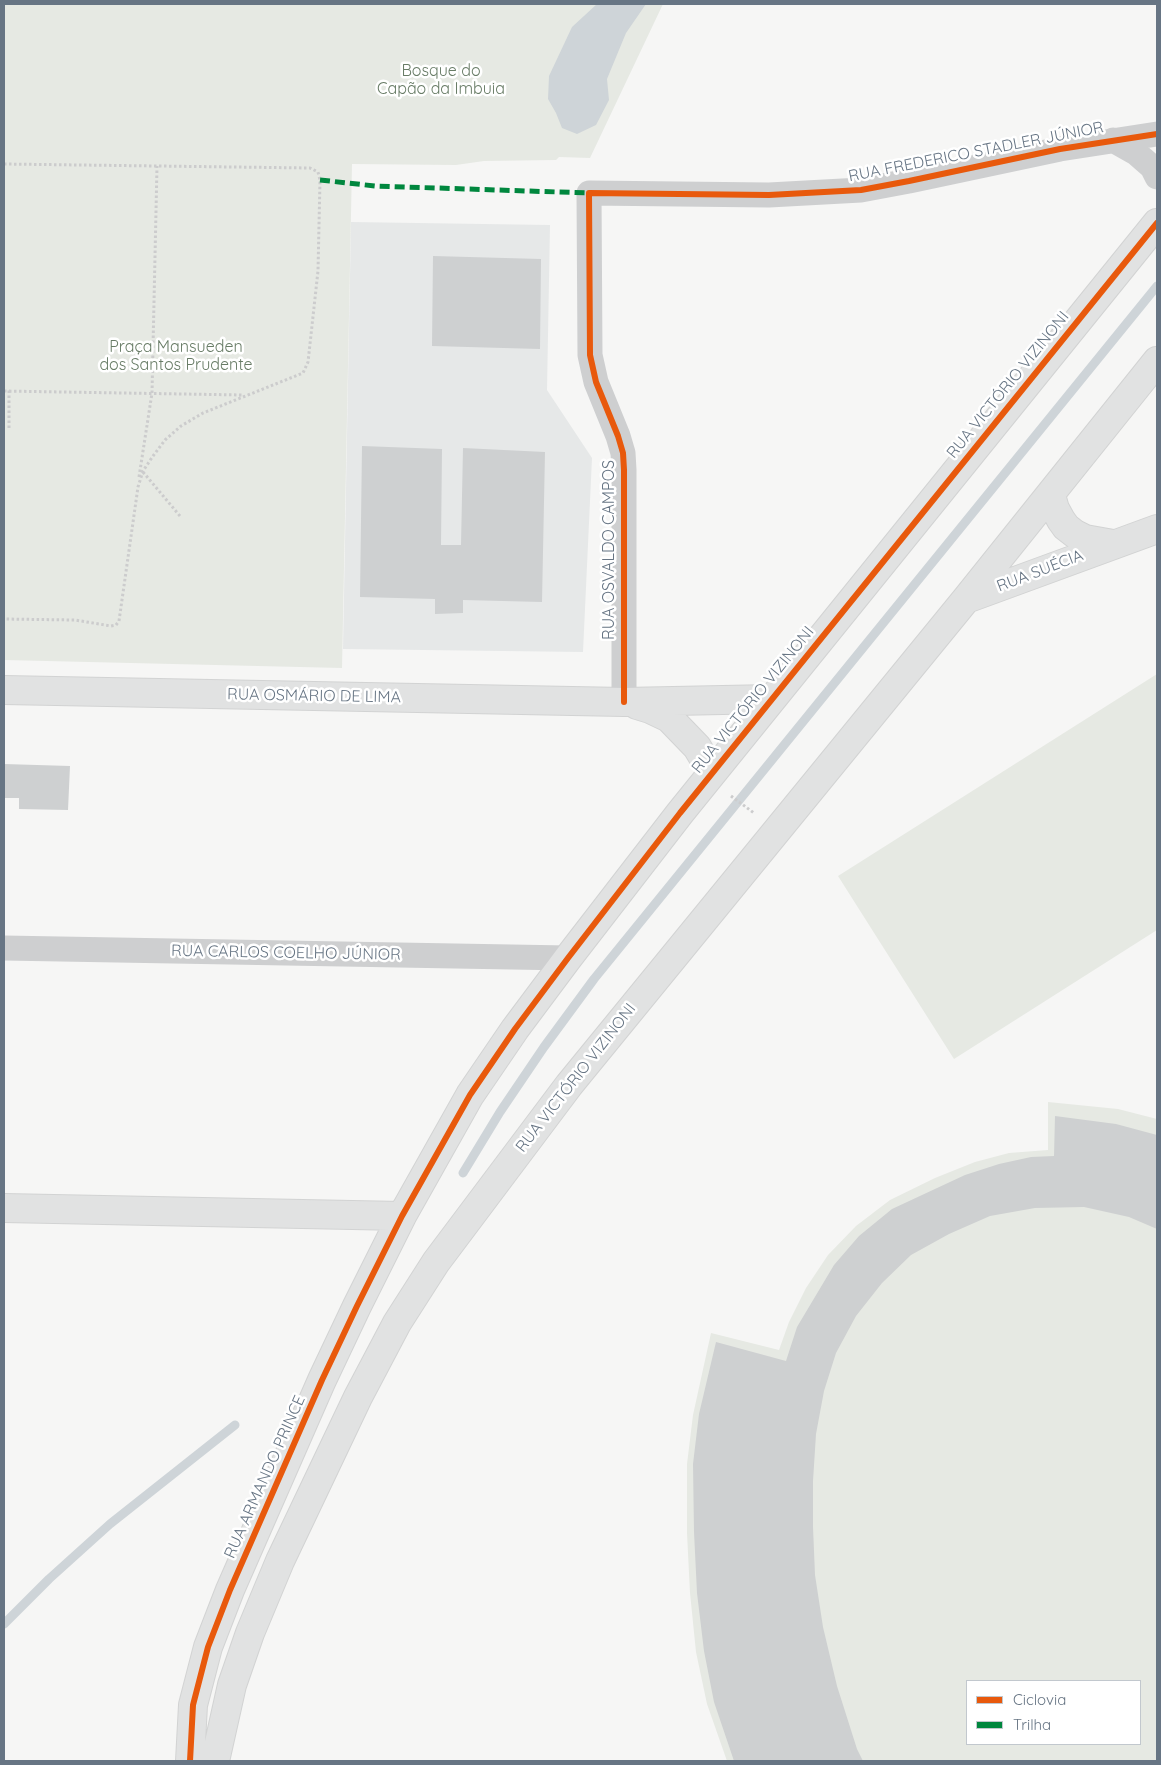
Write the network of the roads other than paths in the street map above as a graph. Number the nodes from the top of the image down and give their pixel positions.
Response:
1 (1157, 134) edge
2 (1113, 140) junction
3 (1157, 177) edge
4 (589, 193) joint
5 (1157, 224) edge
6 (1157, 361) edge
7 (1051, 495) junction
8 (1157, 528) edge
9 (1113, 544) junction
10 (967, 598) junction
11 (4, 690) edge
12 (772, 699) junction
13 (624, 702) junction
14 (718, 781) junction
15 (4, 948) edge
16 (568, 958) junction
17 (4, 1208) edge
18 (402, 1216) junction
19 (190, 1761) edge
20 (215, 1761) edge

1 - 2 street, RUA FREDERICO STADLER JÚNIOR
2 - 3 street, RUA FREDERICO STADLER JÚNIOR
2 - 4 street, RUA FREDERICO STADLER JÚNIOR
4 - 13 street, RUA OSVALDO CAMPOS
5 - 12 street, RUA VICTÓRIO VIZINONI
6 - 7 street, RUA VICTÓRIO VIZINONI
7 - 9 street, RUA SUÉCIA
7 - 10 street, RUA VICTÓRIO VIZINONI
8 - 9 street, RUA SUÉCIA
9 - 10 street, RUA SUÉCIA
10 - 20 street, RUA VICTÓRIO VIZINONI
11 - 13 street, RUA OSMÁRIO DE LIMA
12 - 13 street, RUA OSMÁRIO DE LIMA
12 - 14 street, RUA VICTÓRIO VIZINONI
13 - 14 street, RUA OSMÁRIO DE LIMA
14 - 16 street, RUA VICTÓRIO VIZINONI
15 - 16 street, RUA CARLOS COELHO JÚNIOR
16 - 18 street, RUA VICTÓRIO VIZINONI
17 - 18 street
18 - 19 street, RUA ARMANDO PRINCE

